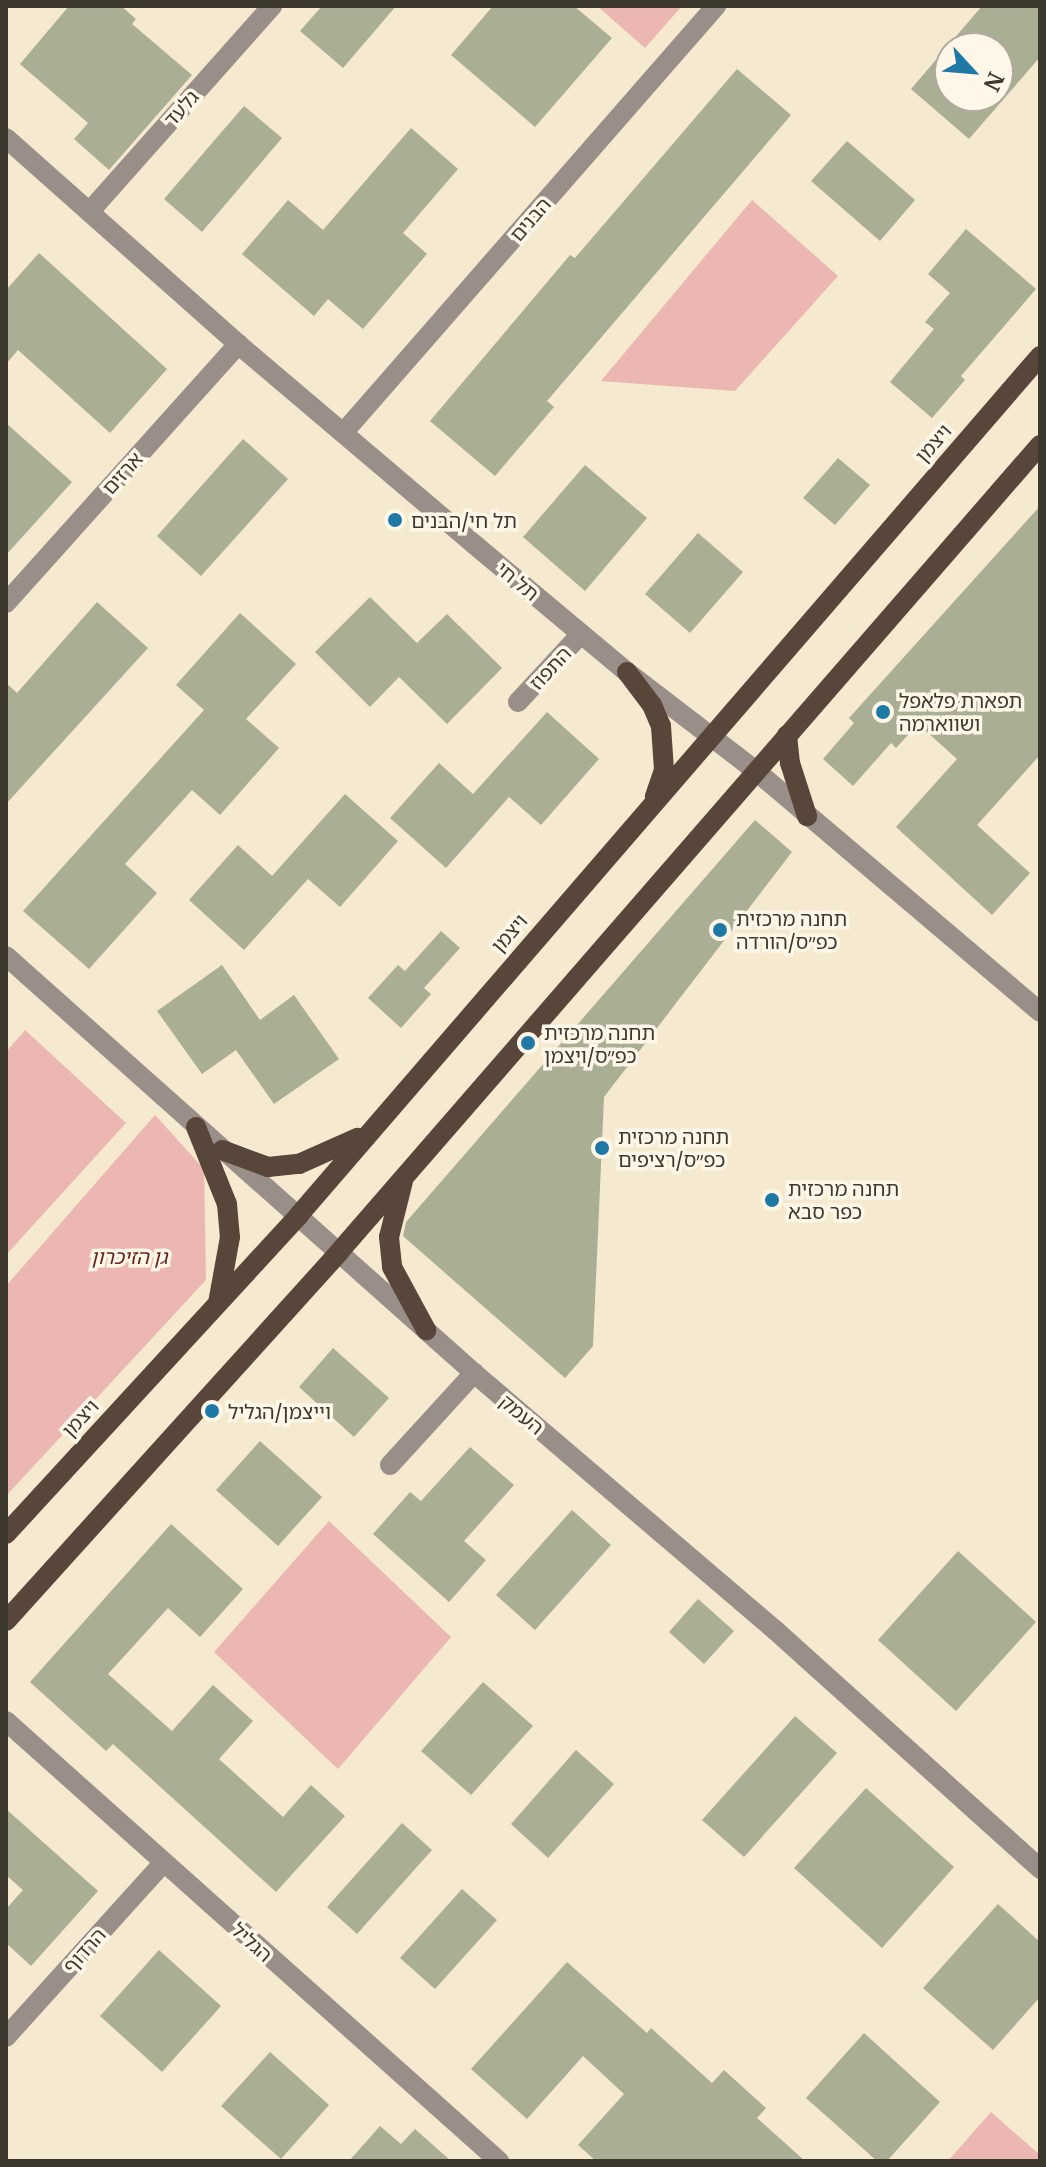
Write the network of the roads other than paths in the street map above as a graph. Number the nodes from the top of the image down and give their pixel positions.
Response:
1 (272, 6) edge
2 (716, 6) edge
3 (6, 138) edge
4 (91, 210) junction
5 (238, 344) junction
6 (1040, 356) edge
7 (344, 432) junction
8 (1040, 445) edge
9 (6, 603) edge
10 (581, 634) junction
11 (627, 672) junction
12 (518, 702) dead end
13 (787, 735) junction
14 (711, 736) junction
15 (756, 771) junction
16 (647, 811) junction
17 (807, 816) junction
18 (6, 956) edge
19 (1040, 1012) edge
20 (196, 1127) junction
21 (368, 1132) junction
22 (222, 1150) junction
23 (407, 1170) junction
24 (298, 1216) junction
25 (339, 1252) junction
26 (218, 1304) junction
27 (426, 1330) junction
28 (474, 1373) junction
29 (390, 1465) dead end
30 (6, 1534) edge
31 (6, 1621) edge
32 (6, 1721) edge
33 (163, 1863) junction
34 (1040, 1869) edge
35 (6, 2037) edge
36 (499, 2161) edge

1 - 4 street, גלעד
2 - 7 street, הבנים
3 - 4 street, תל חי
4 - 5 street, תל חי
5 - 7 street, תל חי
5 - 9 street, ארזים
6 - 14 main road, ויצמן
7 - 10 street, תל חי
8 - 13 main road
10 - 11 street, תל חי
10 - 12 street, התפוז
11 - 14 street, תל חי
11 - 16 main road
13 - 15 main road
13 - 17 main road
14 - 15 street, תל חי
14 - 16 main road, ויצמן
15 - 17 street, תל חי
15 - 23 main road
16 - 21 main road, ויצמן
17 - 19 street, תל חי
18 - 20 street, העמק
20 - 22 street, העמק
20 - 26 main road
21 - 22 main road
21 - 24 main road, ויצמן
22 - 24 street, העמק
23 - 25 main road
23 - 27 main road
24 - 25 street, העמק
24 - 26 main road, ויצמן
25 - 27 street, העמק
25 - 31 main road
26 - 30 main road, ויצמן
27 - 28 street, העמק
28 - 29 street
28 - 34 street, העמק
32 - 33 street, הגליל
33 - 35 street, הרדוף
33 - 36 street, הגליל

